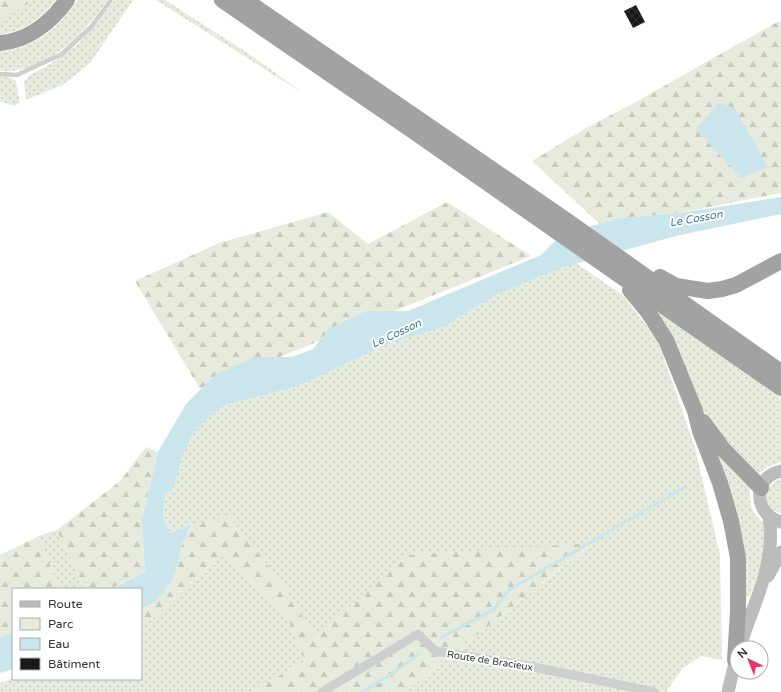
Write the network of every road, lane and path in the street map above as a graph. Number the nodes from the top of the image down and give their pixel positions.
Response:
1 (67, 0) edge
2 (111, 0) edge
3 (222, 0) edge
4 (245, 0) edge
5 (0, 43) edge
6 (0, 74) edge
7 (620, 259) junction
8 (781, 261) edge
9 (605, 265) junction
10 (781, 372) edge
11 (781, 388) edge
12 (694, 411) junction
13 (781, 471) edge
14 (761, 488) junction
15 (769, 517) junction
16 (781, 522) edge
17 (781, 552) edge
18 (760, 588) junction
19 (737, 640) edge
20 (742, 640) edge
21 (731, 680) edge
22 (322, 692) edge
23 (654, 692) edge
24 (728, 692) edge

1 - 5 highway
2 - 6 lane
3 - 9 highway
4 - 7 highway
7 - 8 highway
7 - 10 highway
9 - 11 highway
9 - 12 highway
12 - 14 highway
12 - 19 highway
13 - 14 main road
14 - 15 main road
15 - 16 main road
15 - 18 main road
17 - 18 main road
18 - 20 main road
21 - 24 main road
22 - 23 street, Route de Bracieux

